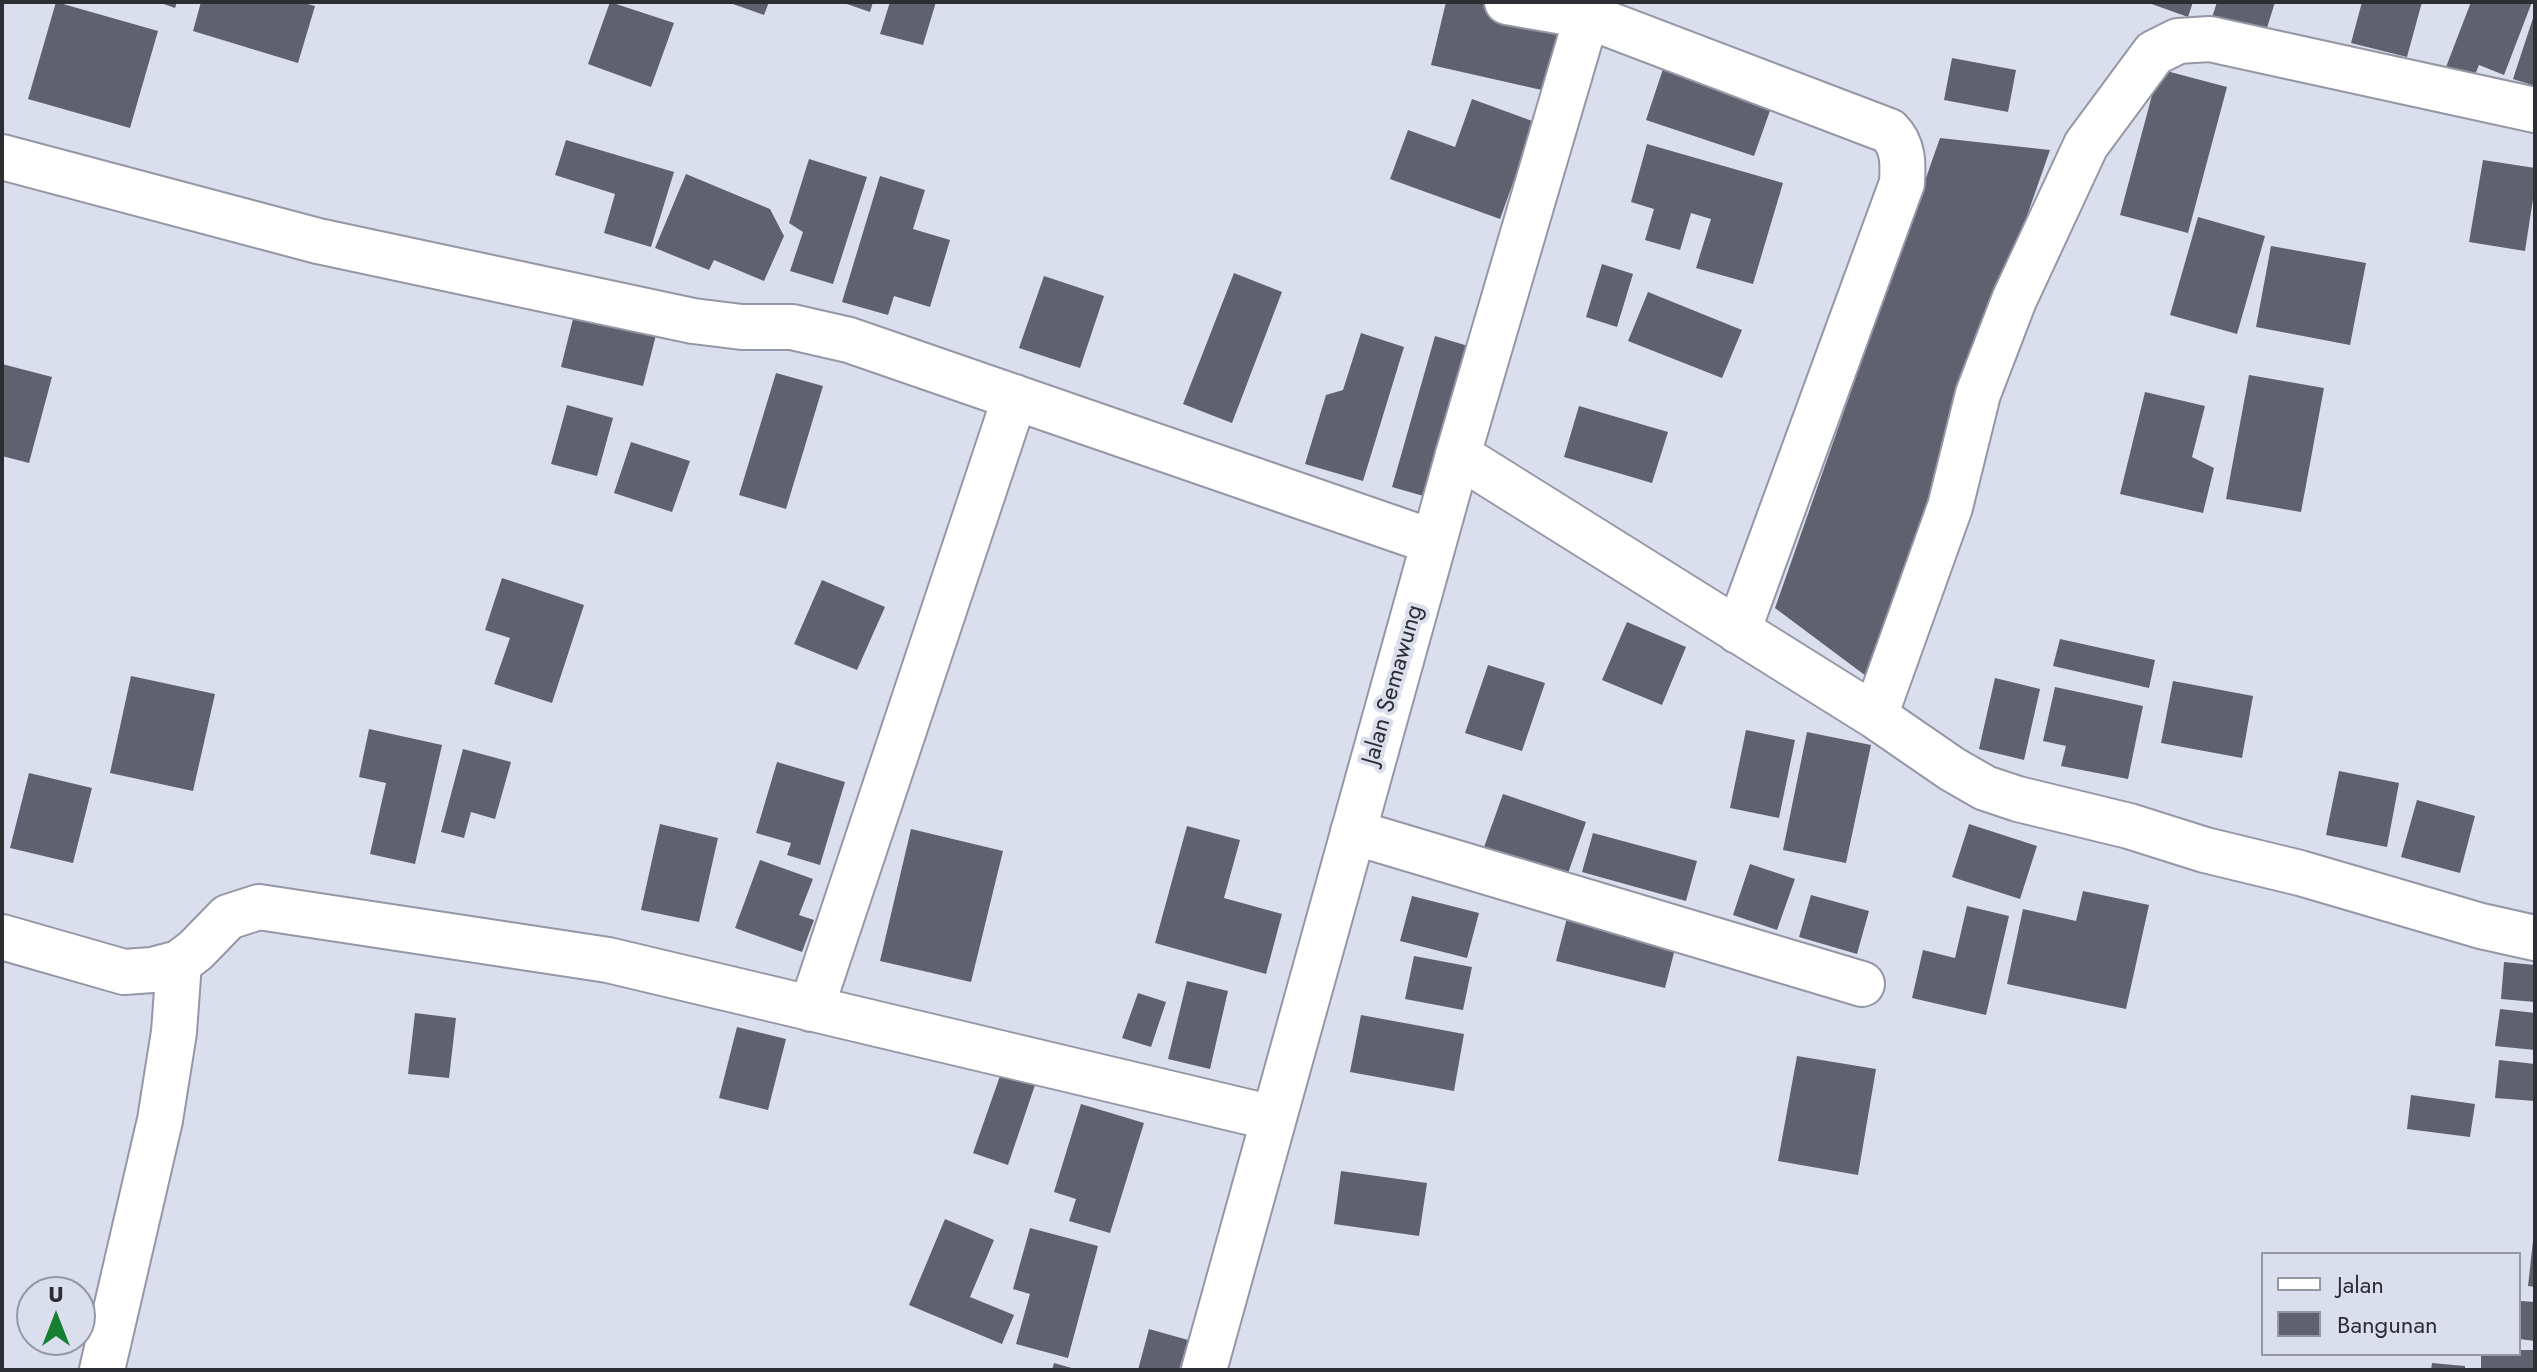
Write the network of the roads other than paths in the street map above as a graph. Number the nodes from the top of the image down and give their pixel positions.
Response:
1 (1507, 2) edge
2 (1589, 9) edge
3 (2535, 110) edge
4 (2, 157) edge
5 (1015, 397) junction
6 (1458, 455) junction
7 (1433, 542) junction
8 (1738, 631) junction
9 (1875, 716) junction
10 (1353, 832) junction
11 (2, 937) edge
12 (2535, 938) edge
13 (179, 963) junction
14 (1862, 984) dead end
15 (811, 1009) junction
16 (1273, 1118) junction
17 (102, 1370) edge
18 (1204, 1370) edge

1 - 2 street
2 - 6 street, Jalan Semawung
2 - 8 street
3 - 9 street
4 - 5 street
5 - 7 street
5 - 15 street
6 - 7 street, Jalan Semawung
6 - 8 street
7 - 10 street, Jalan Semawung
8 - 9 street
9 - 12 street
10 - 14 street
10 - 16 street, Jalan Semawung
11 - 13 street
13 - 15 street
13 - 17 street
15 - 16 street
16 - 18 street, Jalan Semawung

